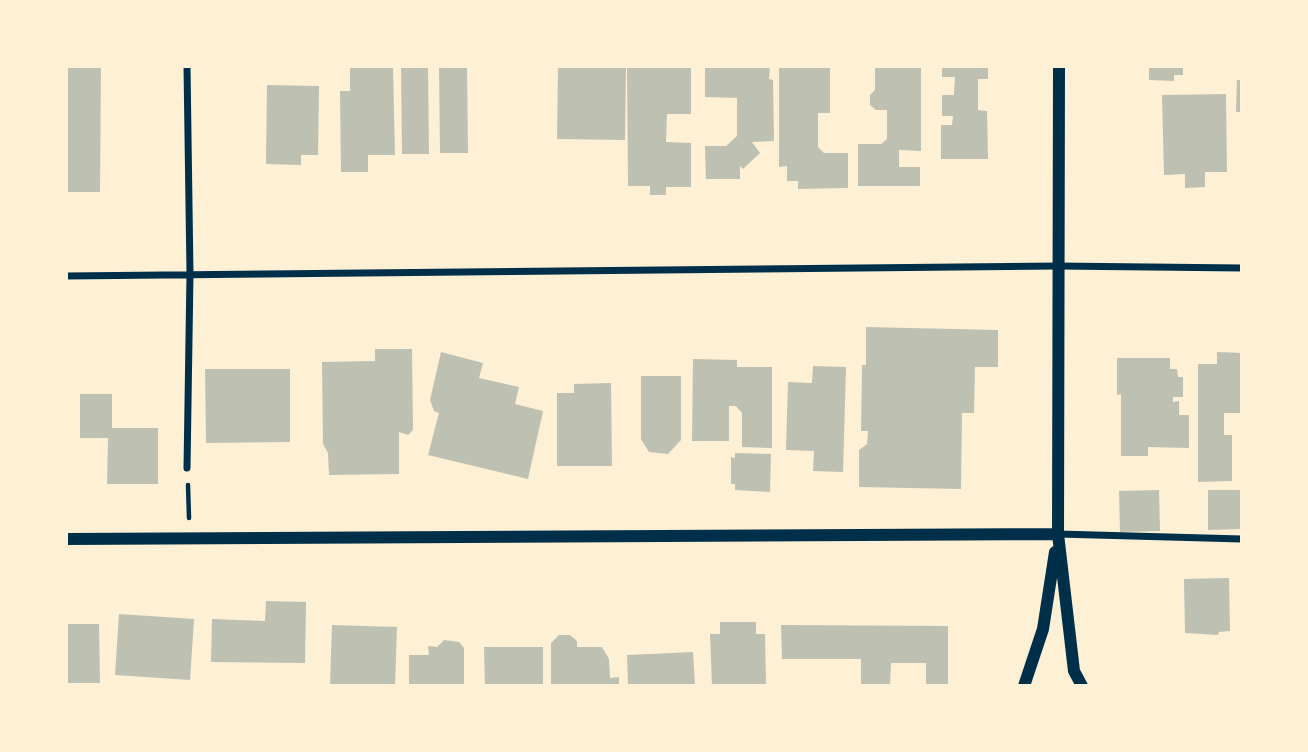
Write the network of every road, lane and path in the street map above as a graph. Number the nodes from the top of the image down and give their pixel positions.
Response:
1 (187, 66) edge
2 (1059, 66) edge
3 (1057, 266) junction
4 (1241, 268) edge
5 (190, 274) junction
6 (66, 276) edge
7 (187, 468) joint
8 (1058, 534) junction
9 (1241, 538) edge
10 (66, 539) edge
11 (189, 540) junction
12 (1024, 685) edge
13 (1082, 685) edge

1 - 5 street
2 - 3 street
3 - 4 street
3 - 5 street
3 - 8 street
5 - 6 street
5 - 7 street
7 - 11 path
8 - 9 street
8 - 11 street
8 - 12 street
8 - 13 street
10 - 11 street

